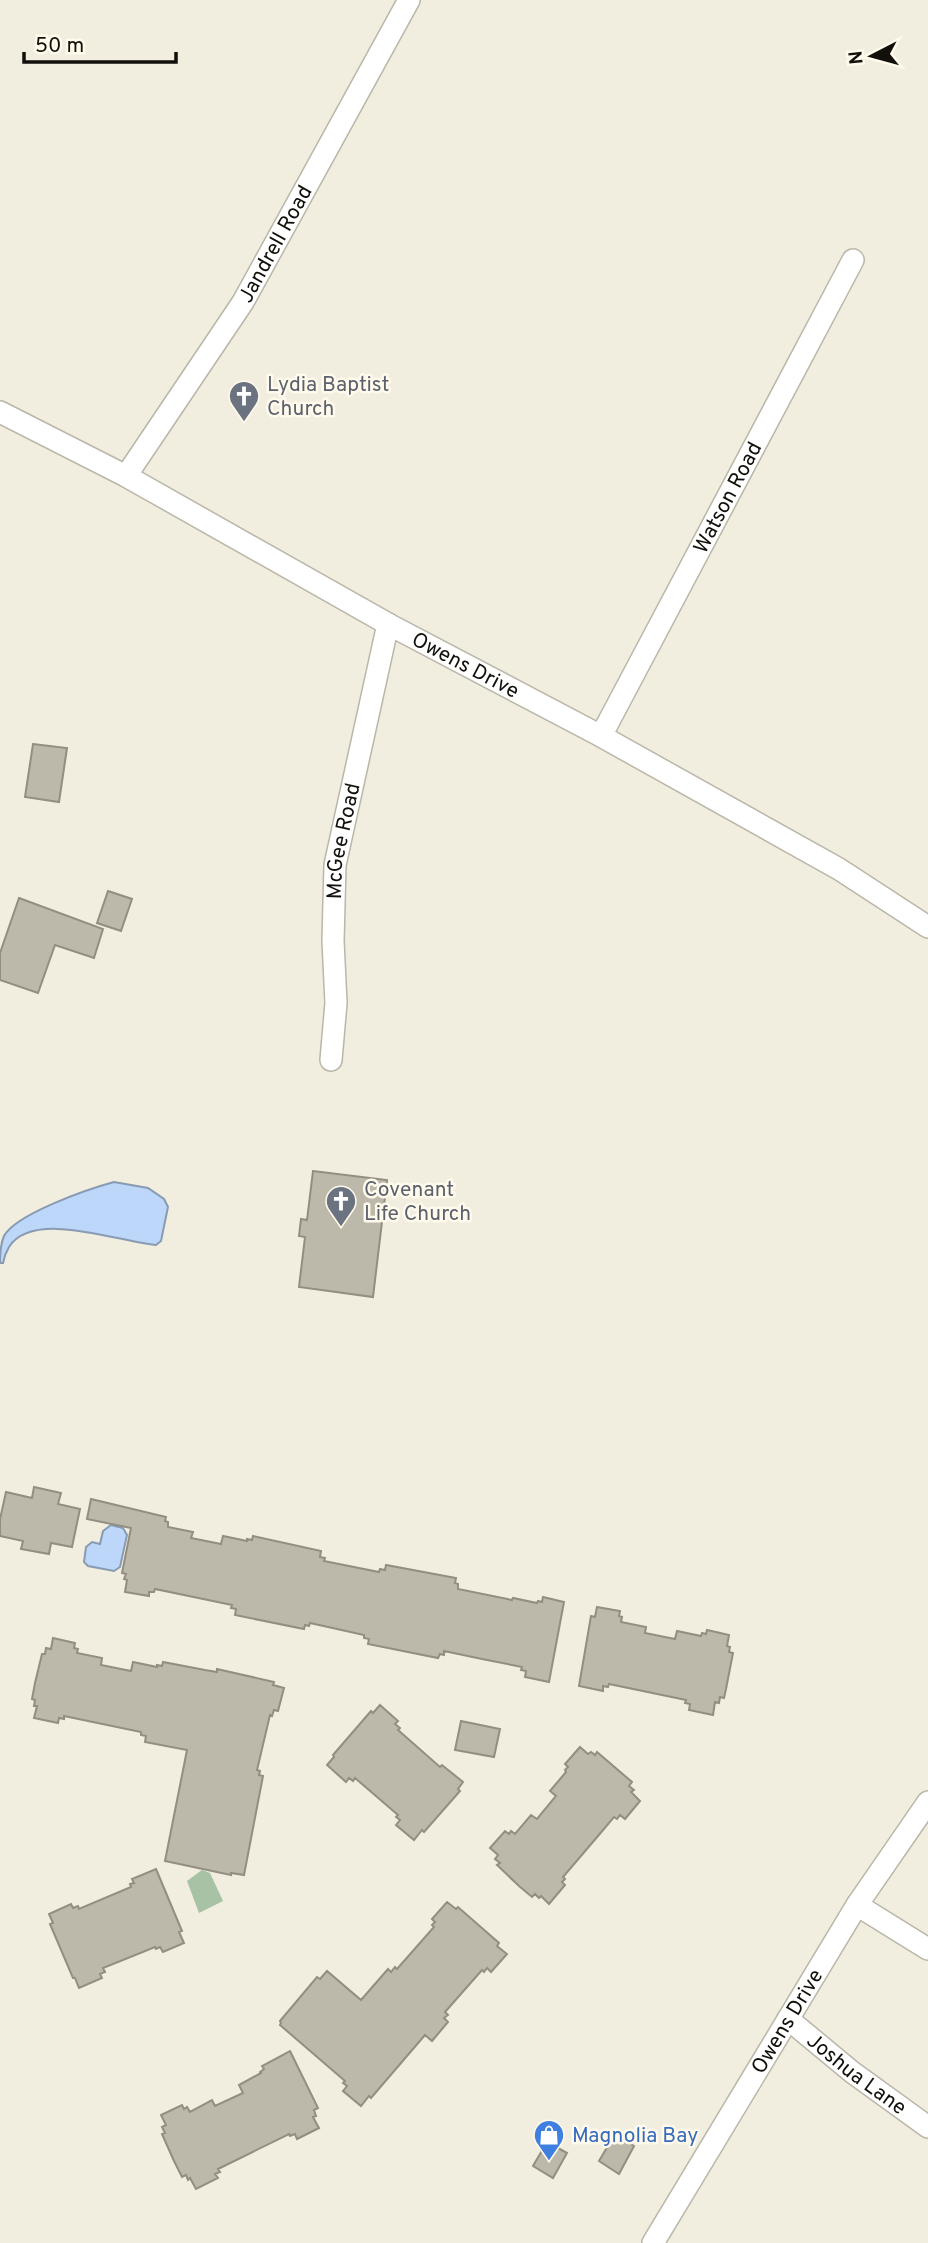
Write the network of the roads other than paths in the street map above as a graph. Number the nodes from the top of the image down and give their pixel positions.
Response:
1 (409, 0) edge
2 (853, 260) dead end
3 (0, 412) edge
4 (125, 476) junction
5 (388, 624) junction
6 (601, 736) junction
7 (928, 927) edge
8 (331, 1060) dead end
9 (928, 1802) edge
10 (857, 1905) junction
11 (928, 1949) edge
12 (788, 2019) junction
13 (928, 2126) edge
14 (653, 2243) edge

1 - 4 street, Jandrell Road
2 - 6 street, Watson Road
3 - 4 street, Owens Drive
4 - 5 street, Owens Drive
5 - 6 street, Owens Drive
5 - 8 street, McGee Road
6 - 7 street, Owens Drive
9 - 10 street, Owens Drive
10 - 11 street
10 - 12 street, Owens Drive
12 - 13 street, Joshua Lane
12 - 14 street, Owens Drive

